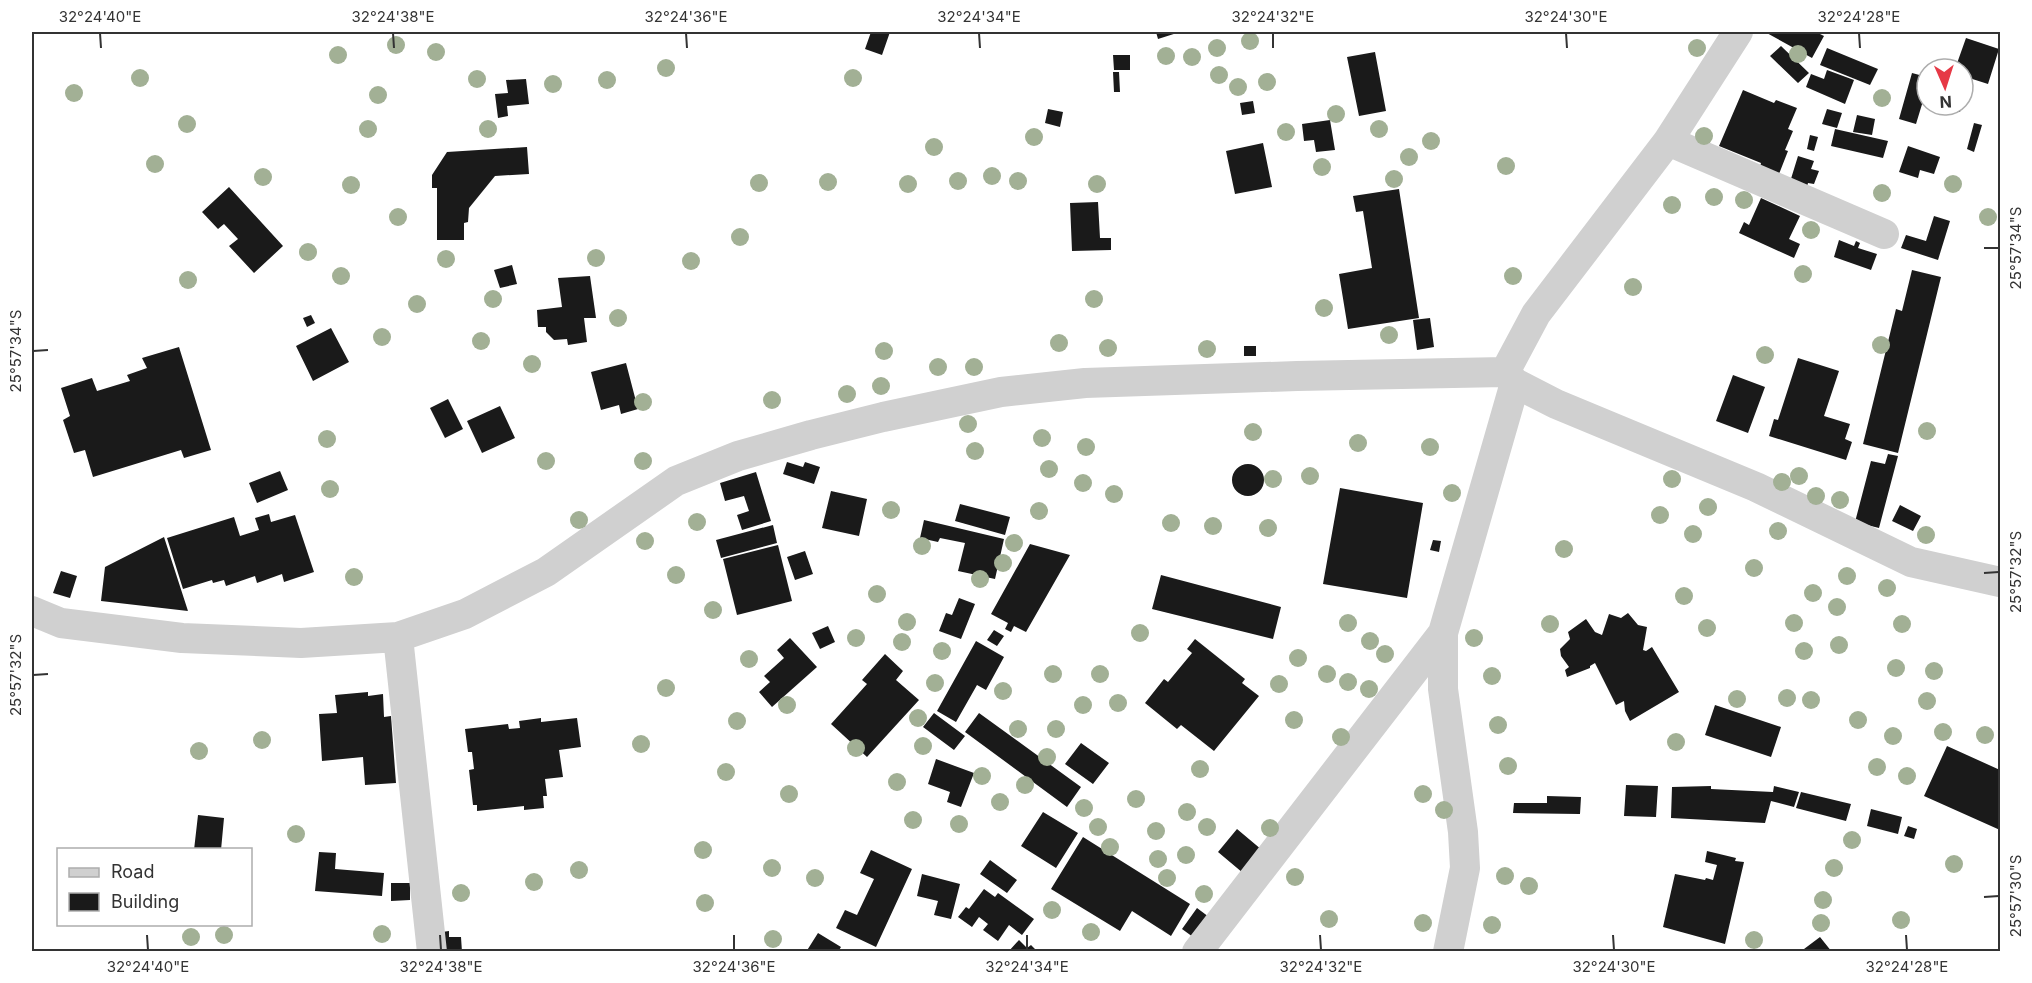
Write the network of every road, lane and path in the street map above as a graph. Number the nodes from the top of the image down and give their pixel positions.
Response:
1 (1738, 32) edge
2 (1668, 141) junction
3 (1884, 234) dead end
4 (1510, 377) junction
5 (2001, 582) edge
6 (32, 611) edge
7 (1443, 633) junction
8 (398, 637) junction
9 (432, 951) edge
10 (1197, 951) edge
11 (1448, 951) edge

1 - 2 street
2 - 3 street
2 - 4 street
4 - 5 street
4 - 7 street
4 - 8 street
6 - 8 street
7 - 10 street
7 - 11 street
8 - 9 street

